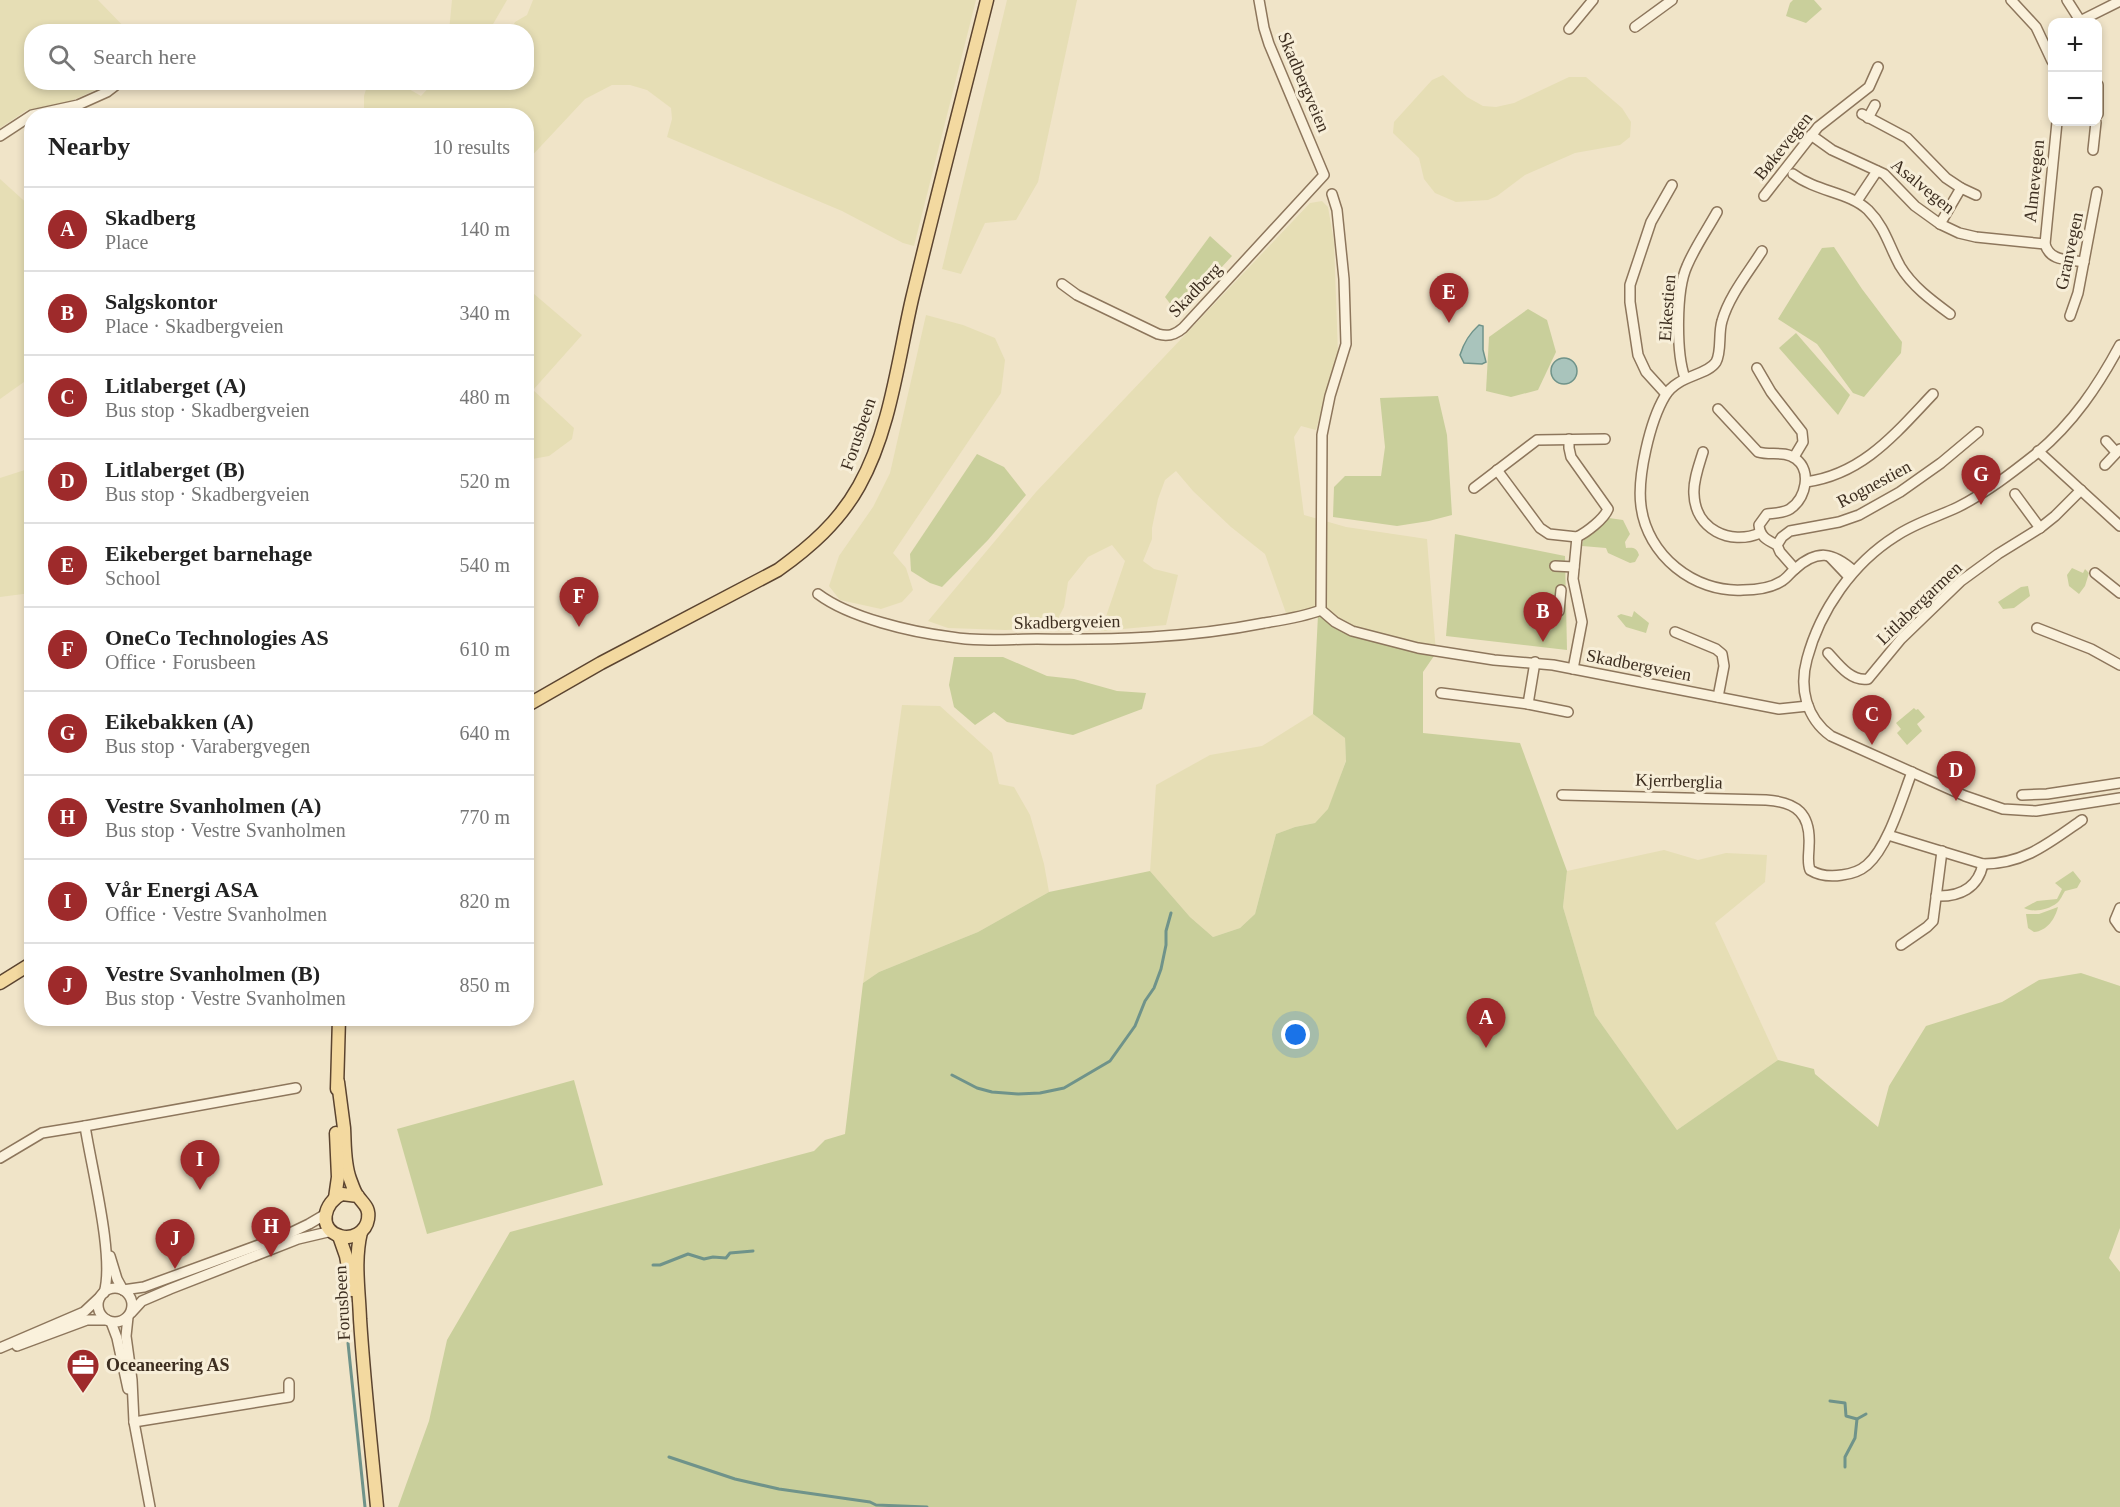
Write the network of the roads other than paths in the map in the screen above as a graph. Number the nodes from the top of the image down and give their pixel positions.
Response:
1 (987, 0) edge
2 (1259, 0) edge
3 (1593, 0) edge
4 (1671, 0) edge
5 (2011, 0) edge
6 (2067, 0) edge
7 (2117, 1) edge
8 (2078, 18) edge
9 (2088, 18) edge
10 (1635, 27) dead end
11 (1569, 29) dead end
12 (2048, 52) edge
13 (1878, 67) dead end
14 (110, 90) edge
15 (1875, 105) dead end
16 (64, 108) edge
17 (24, 120) edge
18 (2057, 126) edge
19 (2095, 126) edge
20 (1811, 135) junction
21 (0, 136) edge
22 (2092, 150) dead end
23 (1877, 171) junction
24 (1793, 174) dead end
25 (1324, 175) joint
26 (1672, 185) dead end
27 (1961, 188) junction
28 (2097, 192) dead end
29 (1332, 194) dead end
30 (1976, 195) dead end
31 (1764, 196) dead end
32 (1857, 201) junction
33 (1718, 212) dead end
34 (1940, 224) junction
35 (2045, 244) junction
36 (1762, 251) dead end
37 (2084, 262) junction
38 (1062, 284) dead end
39 (1950, 314) dead end
40 (2070, 316) dead end
41 (2120, 345) edge
42 (1757, 368) dead end
43 (1685, 378) junction
44 (1666, 394) junction
45 (1933, 394) dead end
46 (1718, 409) dead end
47 (1978, 432) dead end
48 (1569, 439) junction
49 (1605, 439) dead end
50 (2106, 441) dead end
51 (2118, 451) edge
52 (1703, 452) dead end
53 (2038, 452) junction
54 (1794, 457) junction
55 (2105, 465) dead end
56 (1497, 470) junction
57 (1806, 482) junction
58 (1474, 488) dead end
59 (2081, 490) junction
60 (2015, 494) dead end
61 (2120, 526) edge
62 (2040, 528) junction
63 (1760, 533) junction
64 (1577, 537) junction
65 (1777, 545) junction
66 (1555, 566) dead end
67 (1574, 567) junction
68 (1795, 569) junction
69 (2095, 573) dead end
70 (1851, 574) junction
71 (1561, 590) dead end
72 (2120, 593) edge
73 (818, 594) dead end
74 (1321, 610) junction
75 (1559, 611) dead end
76 (2037, 628) dead end
77 (1675, 632) dead end
78 (1828, 653) dead end
79 (1535, 662) junction
80 (2120, 665) edge
81 (1574, 669) junction
82 (1441, 693) dead end
83 (1718, 697) junction
84 (534, 701) edge
85 (1807, 702) junction
86 (1528, 704) junction
87 (1568, 712) dead end
88 (1912, 772) junction
89 (2120, 783) edge
90 (1562, 795) dead end
91 (2022, 795) dead end
92 (2120, 798) edge
93 (2082, 820) dead end
94 (1888, 835) junction
95 (1942, 851) junction
96 (1983, 864) junction
97 (1936, 896) junction
98 (2120, 908) edge
99 (2120, 927) edge
100 (1901, 945) dead end
101 (24, 968) edge
102 (0, 983) edge
103 (339, 1026) edge
104 (338, 1082) junction
105 (296, 1088) dead end
106 (85, 1126) junction
107 (0, 1158) edge
108 (358, 1196) junction
109 (334, 1198) junction
110 (326, 1214) junction
111 (361, 1232) junction
112 (336, 1233) junction
113 (104, 1236) junction
114 (123, 1290) junction
115 (102, 1295) junction
116 (129, 1315) junction
117 (109, 1321) junction
118 (0, 1349) edge
119 (363, 1371) junction
120 (289, 1383) dead end
121 (132, 1399) junction
122 (134, 1422) junction
123 (150, 1507) edge
124 (377, 1507) edge

1 - 84 main road, Forusbeen
2 - 25 street, Skadbergveien
3 - 11 street
4 - 10 street
5 - 12 street
6 - 8 street
7 - 9 street
13 - 20 street, Bøkevegen
14 - 16 street
15 - 27 street
17 - 21 street
18 - 35 street, Almevegen
19 - 22 street
20 - 23 street, Asalvegen
20 - 31 street, Bøkevegen
23 - 32 street
23 - 34 street, Asalvegen
24 - 32 street
25 - 38 street, Skadberg
26 - 44 street
27 - 30 street
27 - 34 street
28 - 37 street, Granvegen
29 - 74 street
32 - 39 street
33 - 43 street, Eikestien
34 - 35 street, Asalvegen
35 - 37 street, Asalvegen
36 - 43 street
37 - 40 street, Granvegen
41 - 53 street
42 - 54 street
43 - 44 street
44 - 68 street
45 - 57 street
46 - 54 street
47 - 65 street, Rognestien
48 - 49 street
48 - 56 street
48 - 64 street
50 - 51 street
51 - 55 street
52 - 63 street
53 - 59 street
53 - 70 street
54 - 57 street
56 - 58 street
56 - 64 street
57 - 63 street
59 - 61 street
59 - 62 street, Litlabergarmen
60 - 62 street
62 - 78 street, Litlabergarmen
63 - 65 street
64 - 67 street
65 - 68 street
66 - 67 street
67 - 81 street
68 - 70 street
69 - 72 street
70 - 85 street
71 - 75 street
73 - 74 street, Skadbergveien
74 - 79 street, Skadbergveien
76 - 80 street
77 - 83 street
79 - 81 street, Skadbergveien
79 - 86 street
81 - 83 street, Skadbergveien
82 - 86 street
83 - 85 street, Skadbergveien
85 - 88 street
86 - 87 street
88 - 92 street
88 - 94 street
89 - 91 street
90 - 94 street, Kjerrberglia
93 - 96 street
94 - 95 street
95 - 96 street
95 - 97 street
96 - 97 street
97 - 100 street
98 - 99 street
101 - 102 main road
103 - 104 main road
104 - 108 main road
104 - 109 main road
105 - 106 street
106 - 107 street
106 - 113 street
108 - 109 main road
108 - 111 main road
109 - 110 main road
110 - 112 main road
110 - 114 street
111 - 112 main road
111 - 119 main road, Forusbeen
112 - 116 street
112 - 119 main road, Forusbeen
113 - 114 street
113 - 115 street
114 - 115 street
114 - 116 street
115 - 117 street
115 - 118 street
116 - 117 street
116 - 121 street
117 - 118 street
117 - 121 street
119 - 124 main road, Forusbeen
120 - 122 street
121 - 122 street
122 - 123 street

